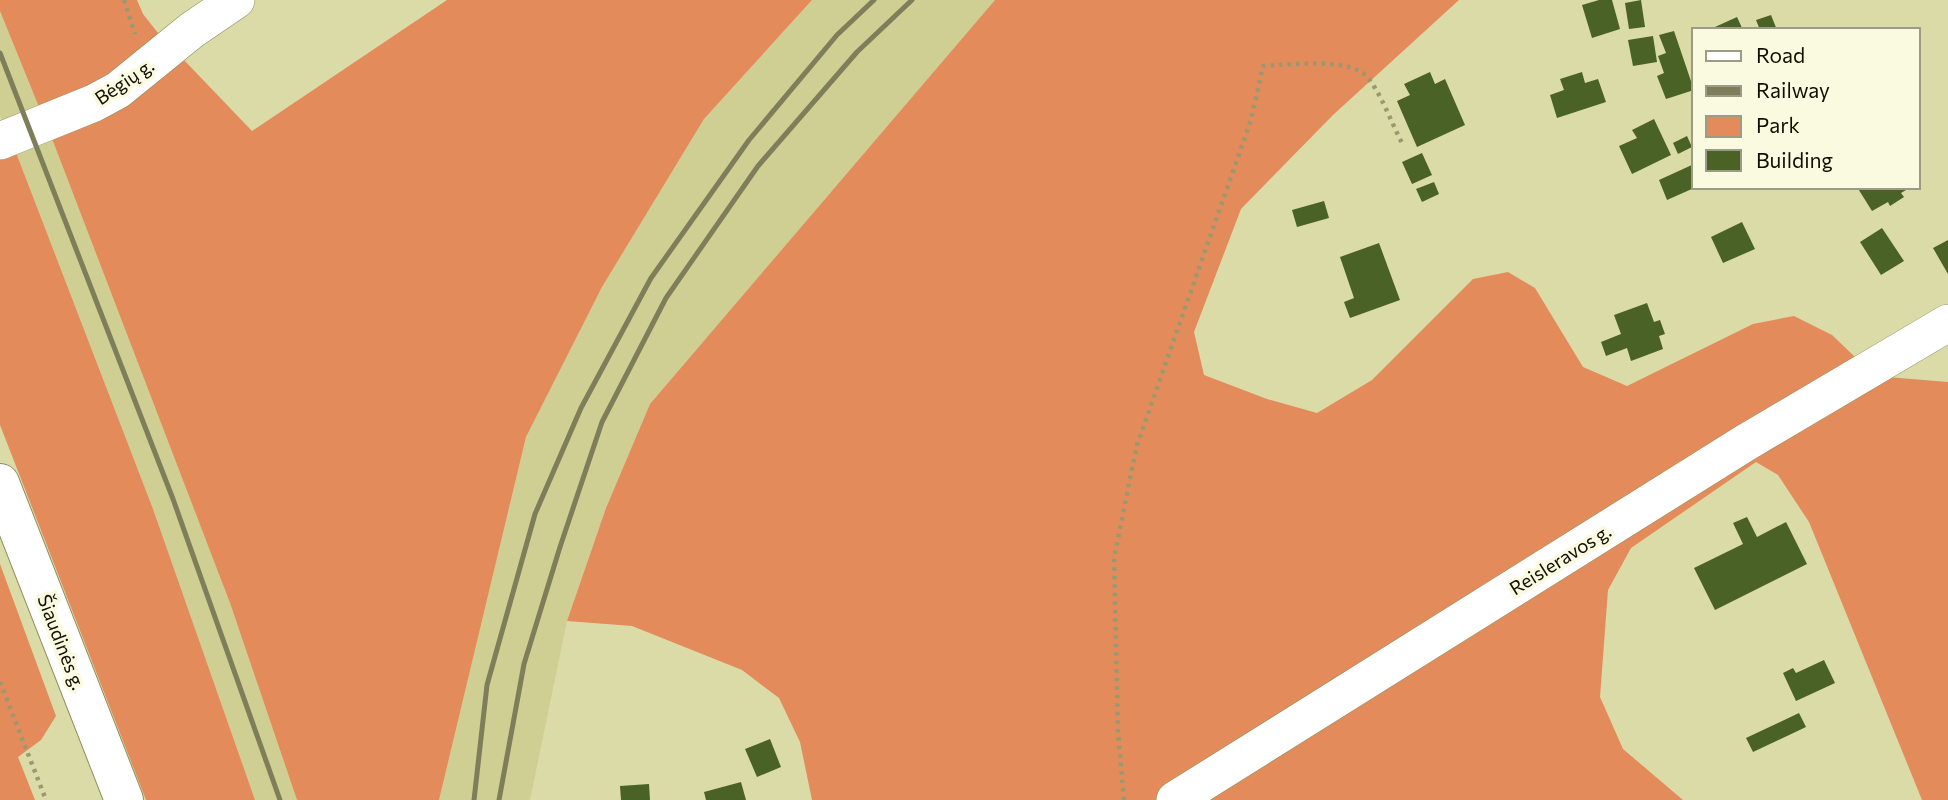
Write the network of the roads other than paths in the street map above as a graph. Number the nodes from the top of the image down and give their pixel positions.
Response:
1 (236, 0) edge
2 (0, 141) edge
3 (1948, 323) edge
4 (0, 483) edge
5 (124, 800) edge
6 (1175, 800) edge

1 - 2 street, Bėgių g.
3 - 6 street, Reisleravos g.
4 - 5 main road, Šiaudinės g.

